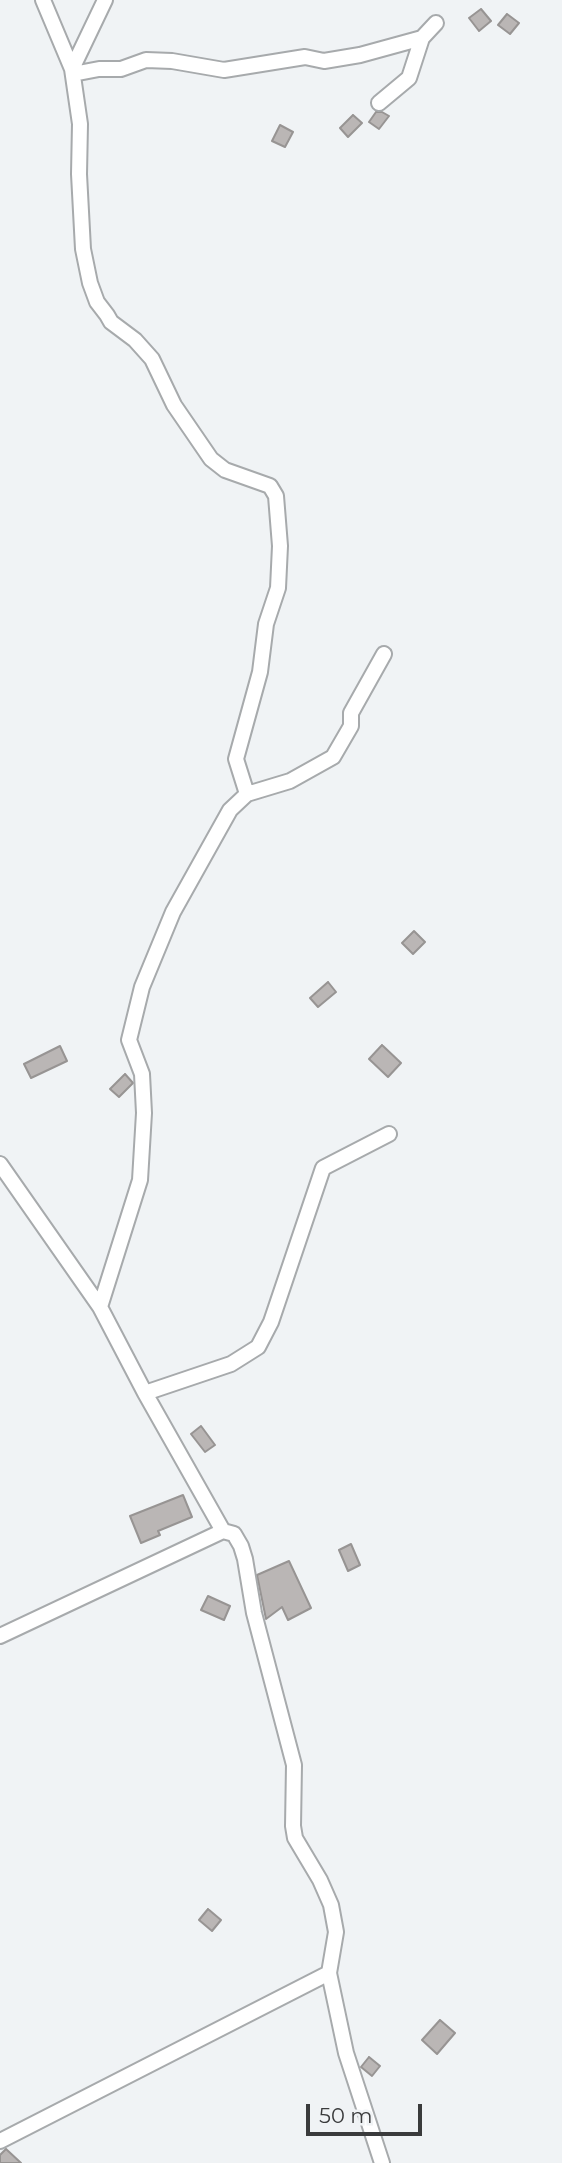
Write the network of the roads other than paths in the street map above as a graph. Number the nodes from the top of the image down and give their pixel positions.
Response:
1 (43, 0) edge
2 (105, 0) edge
3 (436, 23) dead end
4 (422, 38) junction
5 (72, 71) junction
6 (379, 103) dead end
7 (384, 654) dead end
8 (247, 794) junction
9 (389, 1134) dead end
10 (0, 1164) edge
11 (100, 1307) junction
12 (145, 1392) junction
13 (223, 1531) junction
14 (0, 1636) edge
15 (329, 1973) junction
16 (0, 2141) edge
17 (382, 2163) edge

1 - 5 street
2 - 5 street
3 - 4 street
4 - 5 street
4 - 6 street
5 - 8 street
7 - 8 street
8 - 11 street
9 - 12 street
10 - 11 street
11 - 12 street
12 - 13 street
13 - 14 street
13 - 15 street
15 - 16 street
15 - 17 street

